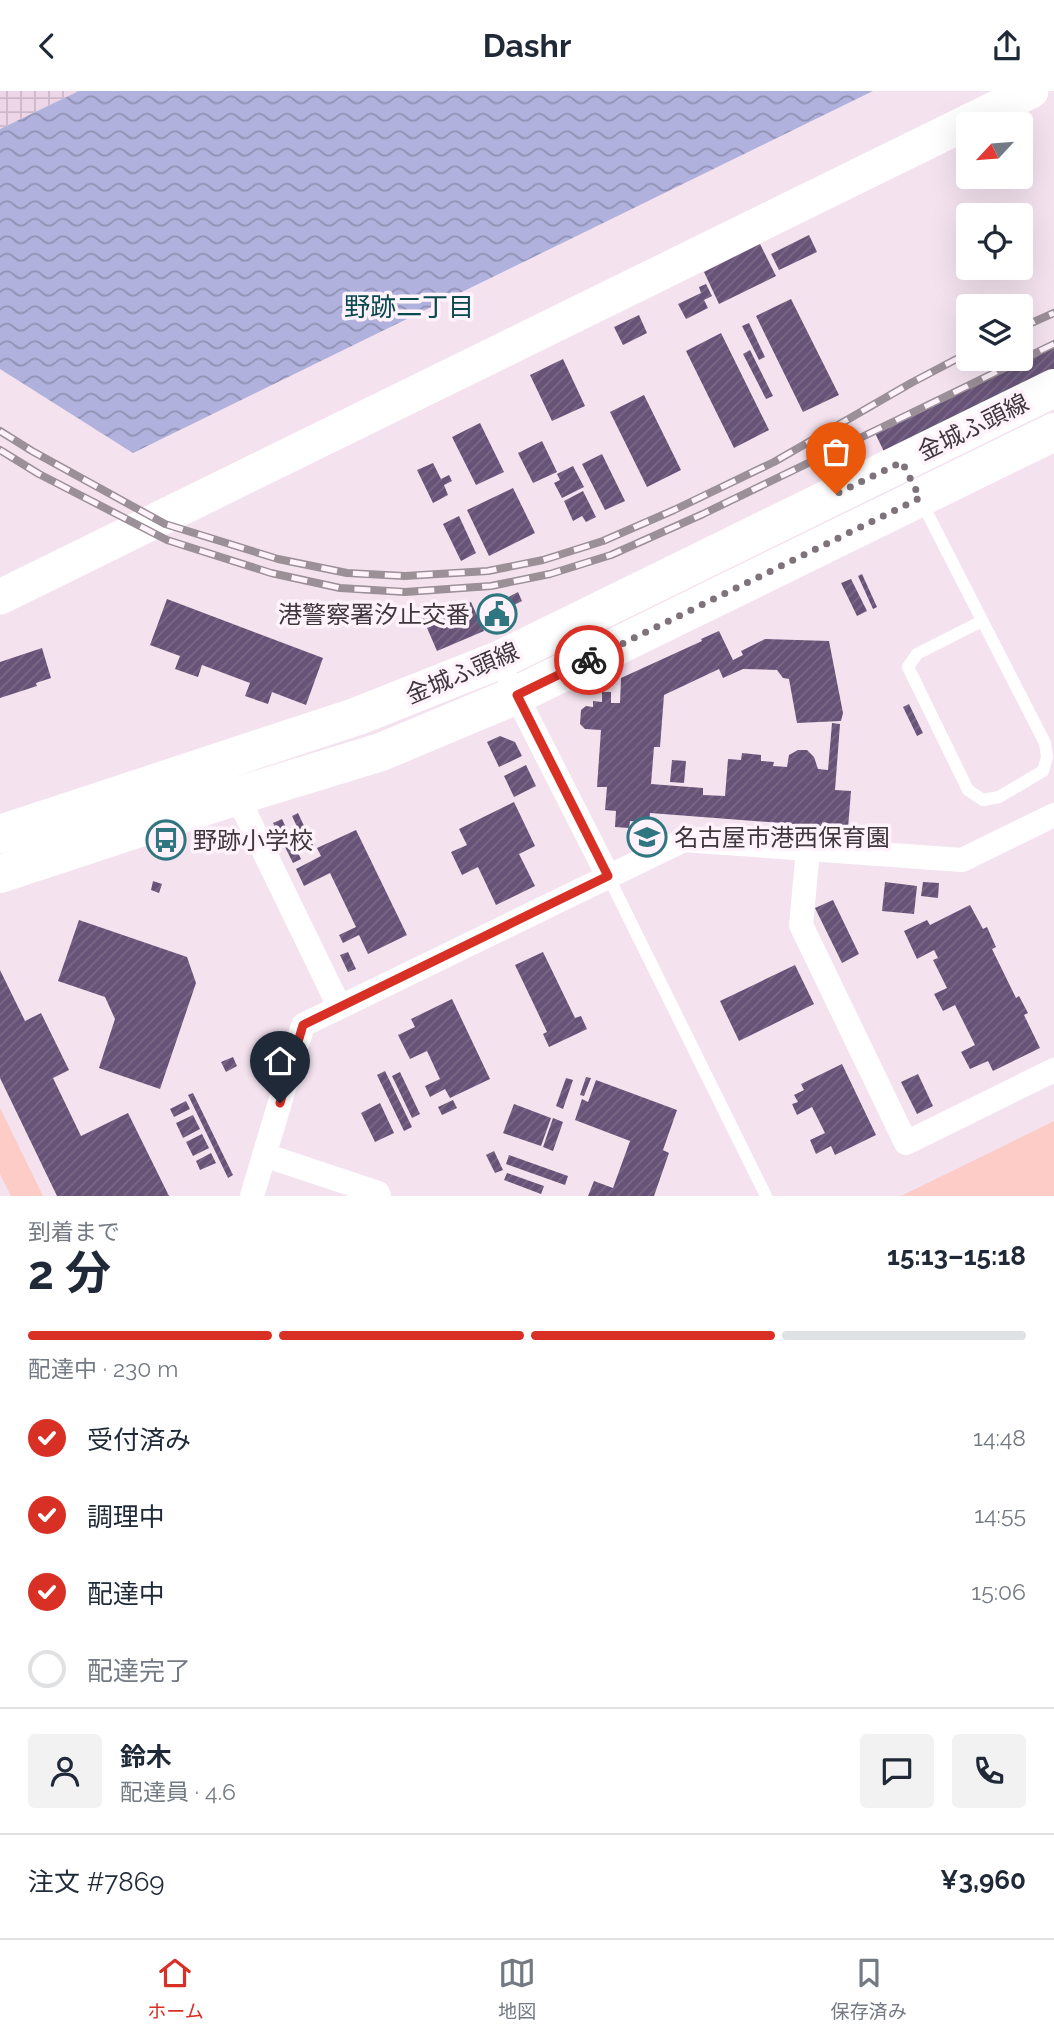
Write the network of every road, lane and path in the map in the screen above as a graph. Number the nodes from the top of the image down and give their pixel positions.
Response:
1 (1031, 91) edge
2 (1054, 388) edge
3 (1054, 432) edge
4 (911, 480) junction
5 (0, 597) edge
6 (982, 621) junction
7 (499, 660) junction
8 (517, 695) junction
9 (237, 796) junction
10 (1054, 815) edge
11 (0, 834) edge
12 (808, 850) junction
13 (0, 874) edge
14 (608, 876) junction
15 (339, 1006) junction
16 (1054, 1070) edge
17 (264, 1155) junction
18 (252, 1196) edge
19 (379, 1196) edge
20 (766, 1196) edge

1 - 5 street
2 - 4 main road, 金城ふ頭線
3 - 4 main road, 金城ふ頭線
4 - 6 lane
4 - 7 main road, 金城ふ頭線
4 - 8 main road, 金城ふ頭線
6 - 6 lane
7 - 8 street
7 - 11 main road, 金城ふ頭線
8 - 9 main road, 金城ふ頭線
8 - 14 street
9 - 13 main road, 金城ふ頭線
9 - 15 street
10 - 12 street
12 - 14 street
12 - 16 street
14 - 15 street
14 - 20 lane
15 - 17 street
17 - 18 street
17 - 19 street

